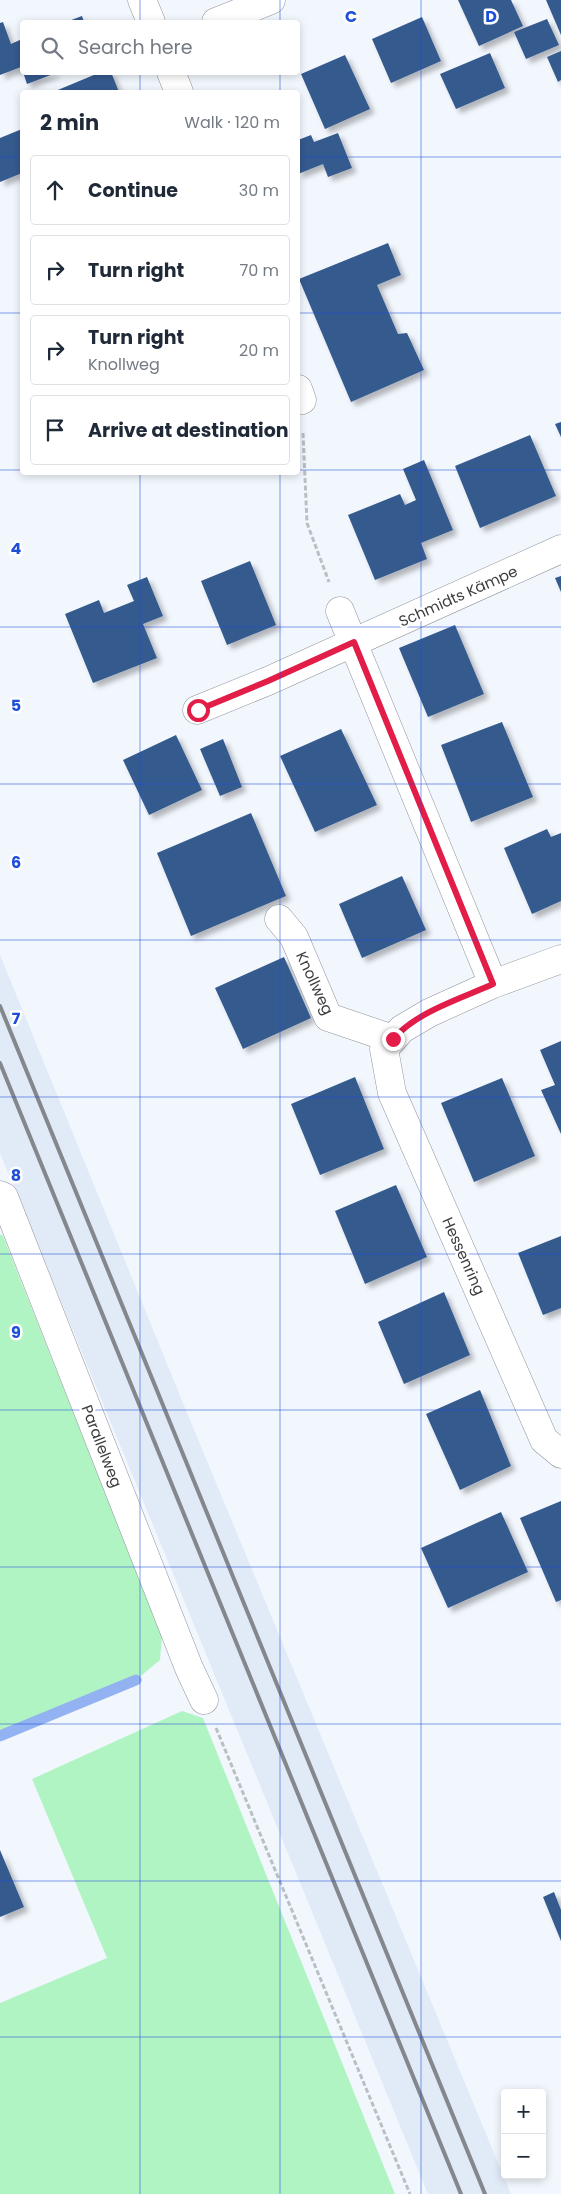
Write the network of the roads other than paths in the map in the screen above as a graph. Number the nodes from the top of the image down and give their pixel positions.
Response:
1 (142, 0) edge
2 (271, 0) edge
3 (150, 20) edge
4 (221, 20) edge
5 (172, 75) edge
6 (178, 90) edge
7 (561, 549) edge
8 (340, 611) road end
9 (354, 642) junction
10 (198, 710) dead end
11 (279, 919) dead end
12 (561, 959) edge
13 (493, 984) junction
14 (388, 1044) junction
15 (0, 1194) edge
16 (561, 1454) edge
17 (204, 1700) road end

1 - 3 street
2 - 4 street
5 - 6 street
7 - 9 street, Schmidts Kämpe
8 - 9 street
9 - 10 street, Schmidts Kämpe
9 - 13 street
11 - 14 street, Knollweg
12 - 13 street
13 - 14 street
14 - 16 street, Hessenring
15 - 17 street, Parallelweg

